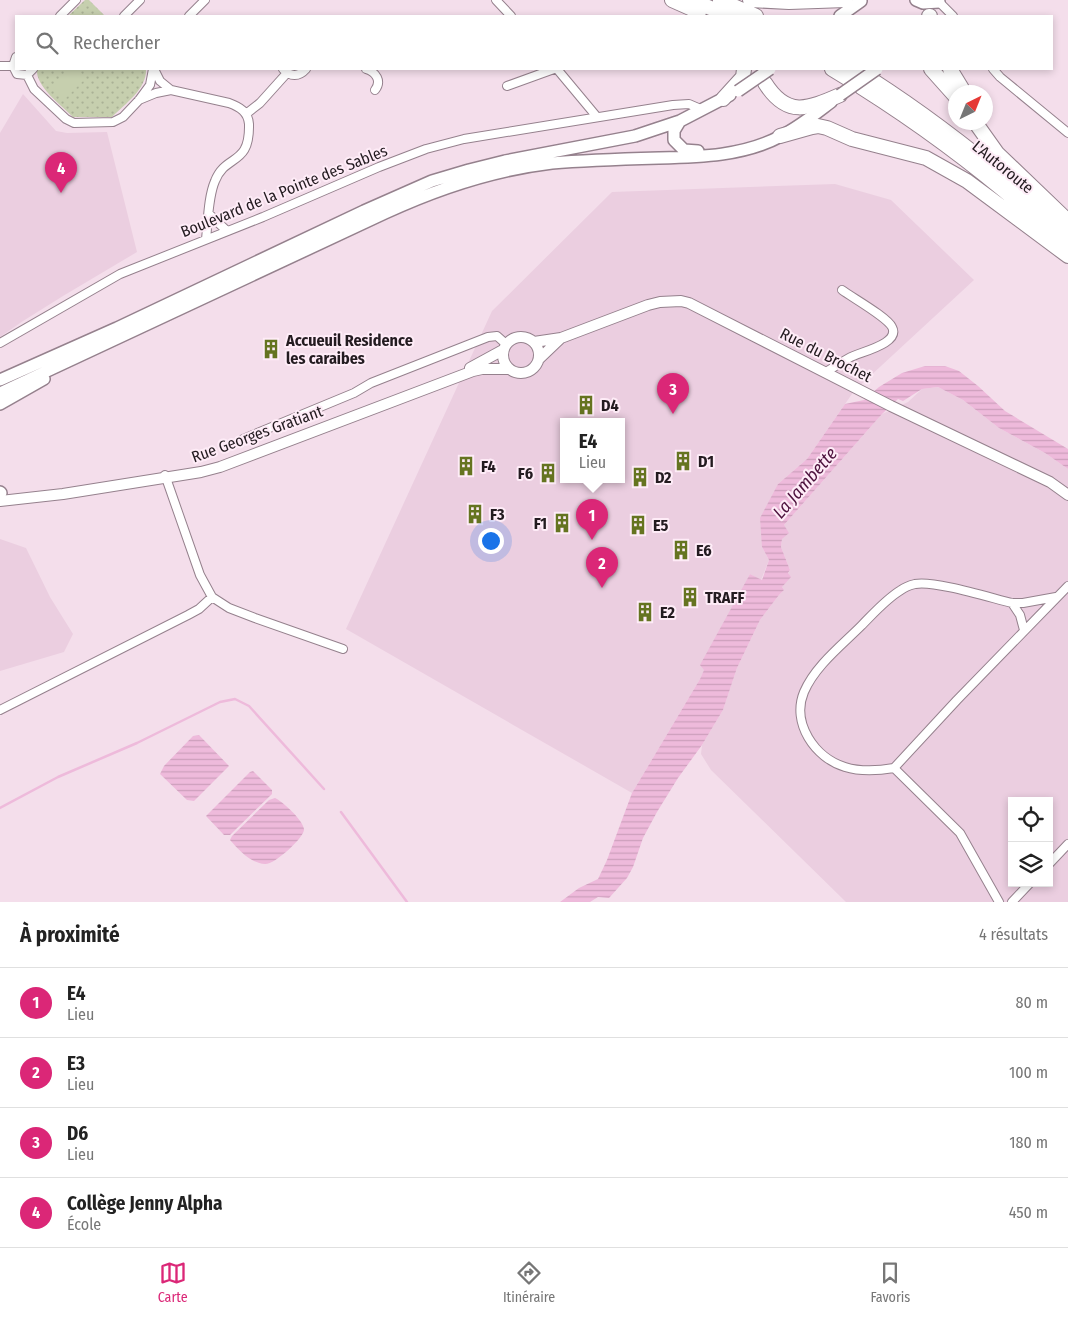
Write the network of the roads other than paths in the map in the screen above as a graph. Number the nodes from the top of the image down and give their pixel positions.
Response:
1 (76, 0) edge
2 (140, 0) edge
3 (205, 0) edge
4 (496, 0) edge
5 (663, 0) edge
6 (672, 0) edge
7 (691, 0) edge
8 (720, 0) edge
9 (750, 0) edge
10 (846, 0) edge
11 (916, 0) edge
12 (861, 1) edge
13 (940, 1) edge
14 (61, 15) edge
15 (125, 15) edge
16 (190, 15) edge
17 (510, 15) edge
18 (690, 15) edge
19 (704, 15) edge
20 (728, 15) edge
21 (754, 15) edge
22 (841, 15) edge
23 (930, 15) edge
24 (952, 15) edge
25 (15, 60) edge
26 (0, 66) edge
27 (13, 66) junction
28 (32, 70) edge
29 (154, 70) edge
30 (154, 70) edge
31 (305, 70) edge
32 (368, 70) edge
33 (553, 70) edge
34 (557, 70) edge
35 (744, 70) edge
36 (768, 70) edge
37 (836, 70) edge
38 (933, 70) edge
39 (951, 70) edge
40 (995, 70) edge
41 (285, 71) edge
42 (27, 75) junction
43 (863, 76) edge
44 (765, 83) dead end
45 (960, 85) edge
46 (507, 86) dead end
47 (737, 88) junction
48 (948, 88) edge
49 (171, 90) junction
50 (375, 90) dead end
51 (840, 95) junction
52 (722, 99) joint
53 (139, 100) junction
54 (703, 110) junction
55 (246, 114) junction
56 (598, 116) junction
57 (680, 121) junction
58 (980, 130) edge
59 (988, 130) edge
60 (1068, 133) edge
61 (780, 136) junction
62 (727, 154) junction
63 (1034, 187) junction
64 (209, 214) junction
65 (1064, 217) edge
66 (227, 231) junction
67 (1068, 233) edge
68 (206, 239) junction
69 (1068, 247) edge
70 (1068, 256) edge
71 (842, 290) dead end
72 (117, 338) junction
73 (561, 338) junction
74 (0, 342) edge
75 (534, 342) junction
76 (505, 347) junction
77 (539, 359) junction
78 (472, 369) junction
79 (509, 370) junction
80 (826, 372) junction
81 (0, 380) edge
82 (0, 393) edge
83 (0, 404) edge
84 (243, 439) dead end
85 (165, 477) junction
86 (1068, 495) edge
87 (5, 496) edge
88 (1068, 586) edge
89 (212, 597) junction
90 (1056, 597) junction
91 (1012, 603) junction
92 (1024, 630) junction
93 (343, 649) dead end
94 (0, 710) edge
95 (894, 768) junction
96 (1068, 844) edge
97 (1053, 860) edge
98 (1026, 887) edge
99 (999, 902) edge
100 (1012, 902) edge

1 - 14 street
2 - 15 street
3 - 16 street
4 - 17 street
5 - 18 highway
6 - 19 highway
7 - 20 highway
8 - 21 highway
9 - 10 highway
11 - 13 main road
12 - 22 main road
13 - 23 main road
13 - 24 street
25 - 27 street
26 - 27 street
27 - 42 street
28 - 42 street
29 - 49 street
30 - 53 street
31 - 41 street
32 - 50 street
33 - 46 street
34 - 56 street
35 - 47 highway
36 - 47 main road, bridge
37 - 43 highway, L'Autoroute
38 - 48 highway
39 - 45 highway
40 - 60 street
41 - 55 street
42 - 53 street
43 - 51 main road, bridge
43 - 67 highway, L'Autoroute
43 - 69 highway, L'Autoroute
44 - 51 highway
47 - 52 highway
49 - 53 street
49 - 55 street
51 - 61 main road
52 - 54 main road
54 - 56 street, Boulevard de la Pointe des Sables
54 - 57 main road
55 - 64 street
56 - 66 street, Boulevard de la Pointe des Sables
57 - 62 main road
57 - 81 main road
58 - 63 highway
59 - 63 highway
61 - 62 main road
61 - 70 highway
62 - 72 main road
63 - 65 highway
64 - 66 street
64 - 68 street
66 - 68 street, Boulevard de la Pointe des Sables
68 - 74 street, Boulevard de la Pointe des Sables
71 - 80 street
72 - 82 main road
72 - 83 main road
73 - 75 main road, Rue du Brochet
73 - 77 main road, Rue du Brochet
73 - 80 main road, Rue du Brochet
75 - 76 main road
75 - 77 main road
76 - 78 main road
76 - 79 main road
76 - 84 street
77 - 79 main road
78 - 79 main road
78 - 85 main road, Rue Georges Gratiant
80 - 86 main road, Rue du Brochet
85 - 87 main road, Rue Georges Gratiant
85 - 89 street
88 - 90 street
89 - 93 street
89 - 94 street
90 - 91 street
90 - 92 street
91 - 92 street
91 - 95 street
92 - 95 street
95 - 99 street
96 - 97 street
98 - 100 street

